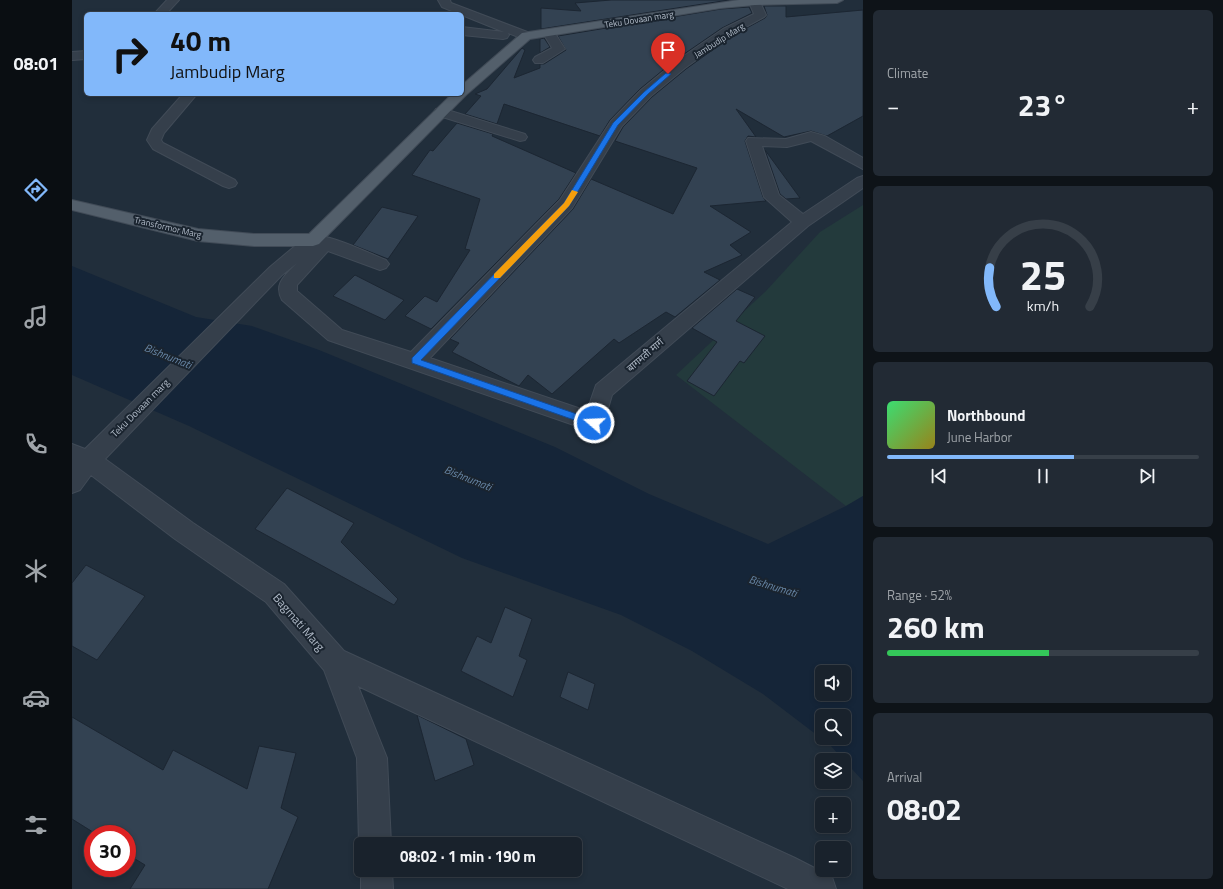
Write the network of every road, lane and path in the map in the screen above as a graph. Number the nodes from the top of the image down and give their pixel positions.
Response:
1 (173, 0) edge
2 (444, 0) edge
3 (837, 0) edge
4 (754, 1) edge
5 (162, 12) edge
6 (464, 32) edge
7 (549, 33) junction
8 (526, 36) junction
9 (84, 55) edge
10 (72, 56) edge
11 (539, 60) dead end
12 (464, 90) edge
13 (188, 96) edge
14 (458, 96) edge
15 (441, 112) junction
16 (520, 137) dead end
17 (863, 164) edge
18 (863, 181) edge
19 (229, 183) dead end
20 (72, 205) edge
21 (802, 222) junction
22 (319, 241) junction
23 (380, 264) dead end
24 (415, 361) junction
25 (80, 457) edge
26 (72, 483) edge
27 (334, 662) junction
28 (375, 837) edge
29 (376, 877) edge
30 (377, 889) edge
31 (820, 889) edge

1 - 5 street
2 - 8 street
3 - 4 main road, Teku Dovaan marg
4 - 7 main road, Teku Dovaan marg
4 - 24 street, Jambudip Marg
6 - 8 street
7 - 8 main road, Teku Dovaan marg
7 - 11 street
8 - 12 main road
9 - 10 street
13 - 19 street
14 - 15 main road
15 - 16 street
15 - 22 main road
17 - 21 street
18 - 21 street, बागमती मार्ग
20 - 22 main road, Transformor Marg
21 - 24 street, बागमती मार्ग
22 - 23 street
22 - 24 street
22 - 25 street, Teku Dovaan marg
25 - 26 street
25 - 27 street, Bagmati Marg
27 - 28 street, Bagmati Marg
27 - 31 street
29 - 30 street

